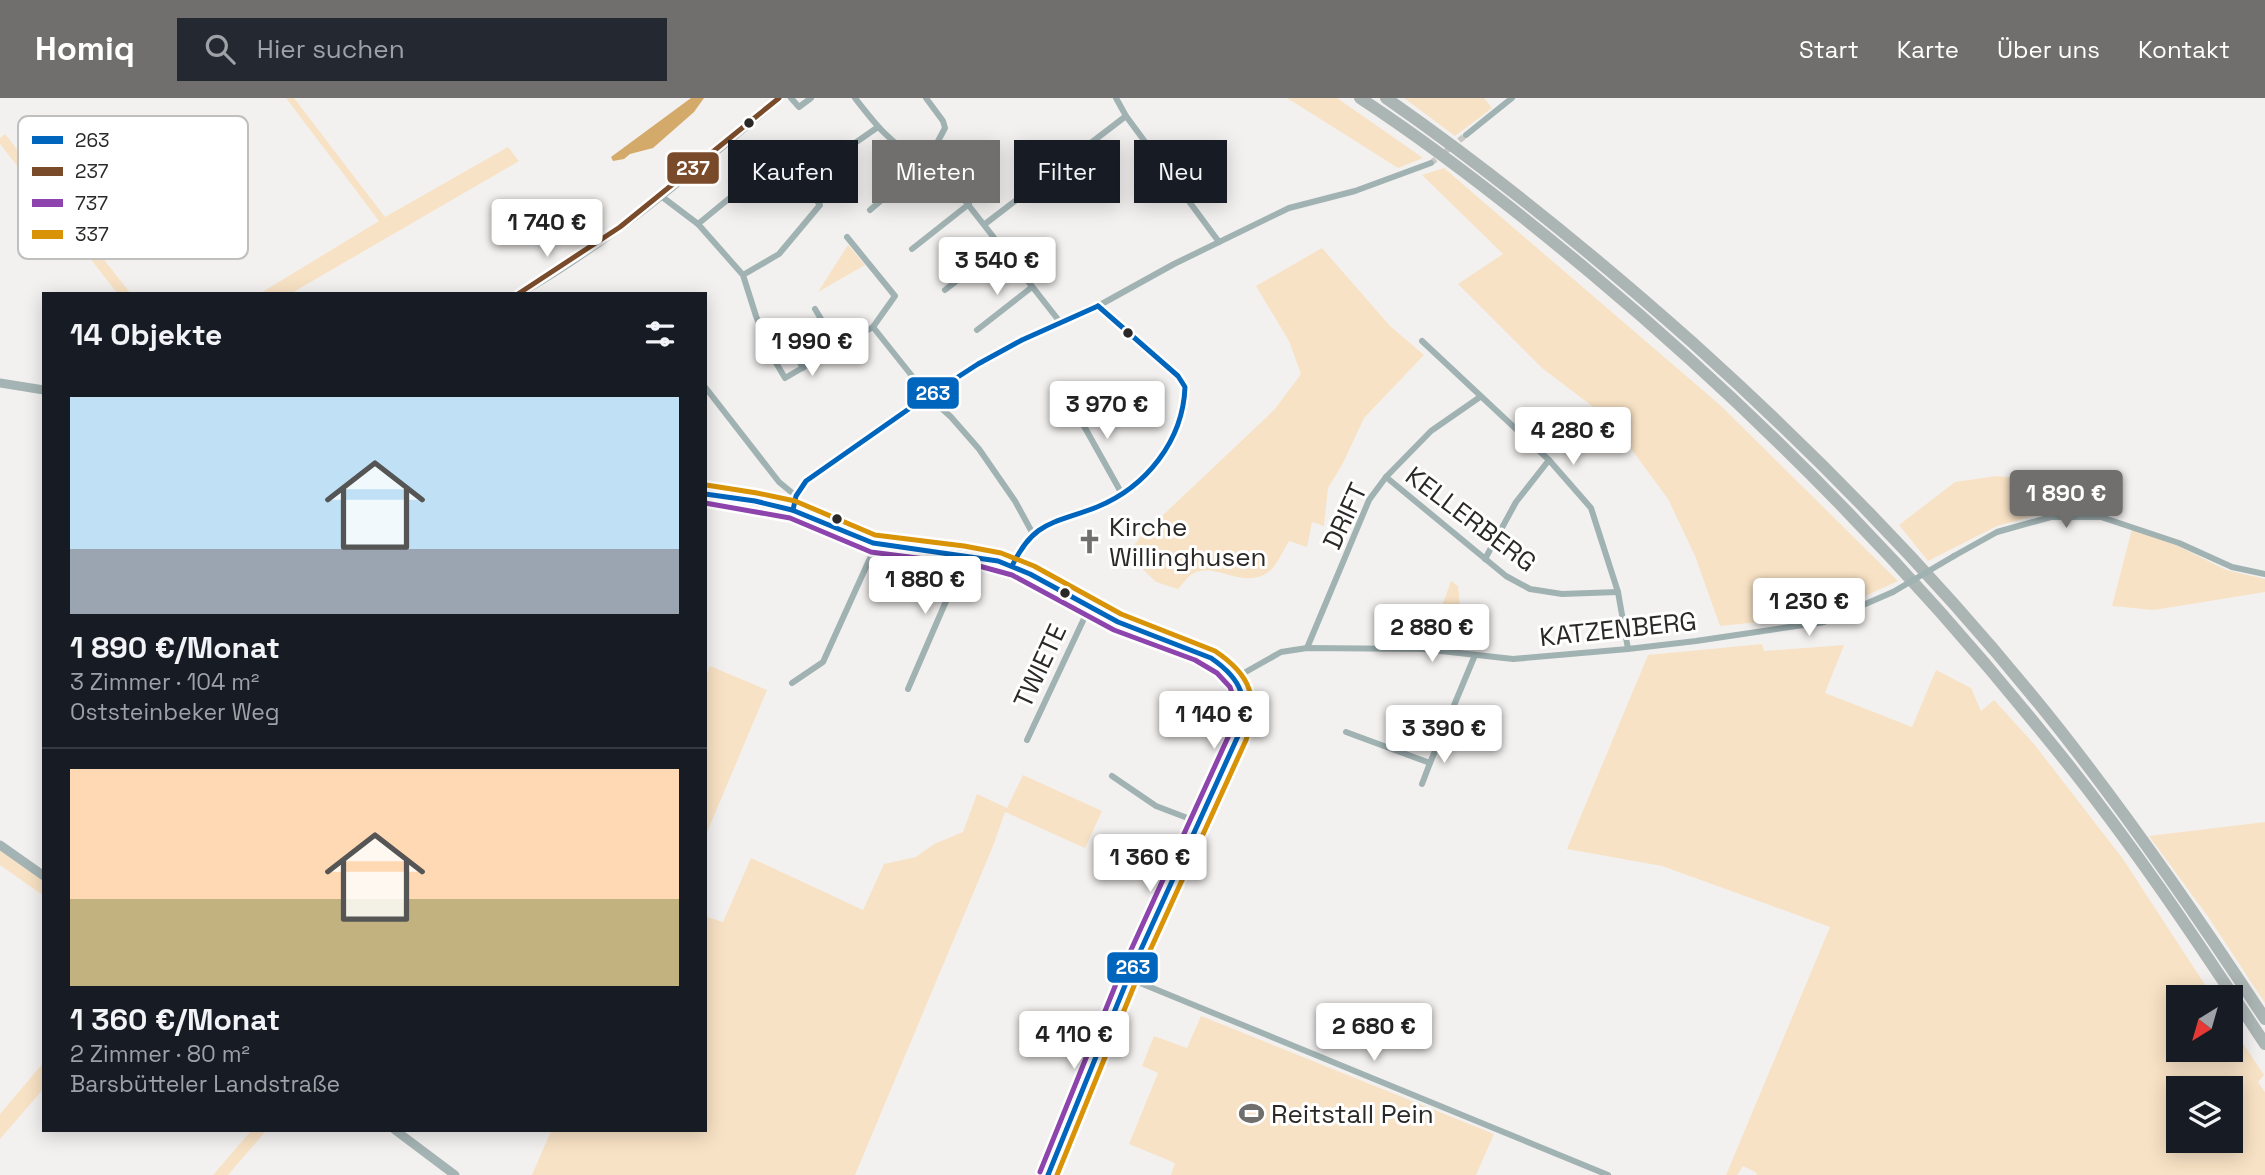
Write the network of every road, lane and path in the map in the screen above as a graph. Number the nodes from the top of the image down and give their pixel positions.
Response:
1 (779, 98) edge
2 (791, 98) edge
3 (811, 98) edge
4 (855, 98) edge
5 (926, 98) edge
6 (1116, 98) edge
7 (1360, 98) edge
8 (1386, 98) edge
9 (1512, 98) edge
10 (1125, 116) junction
11 (877, 127) junction
12 (1466, 135) tunnel mouth
13 (890, 140) edge
14 (939, 140) edge
15 (858, 141) edge
16 (1431, 163) tunnel mouth
17 (661, 196) junction
18 (879, 203) edge
19 (969, 204) joint
20 (870, 211) dead end
21 (698, 223) junction
22 (985, 224) junction
23 (847, 237) dead end
24 (1219, 242) junction
25 (1001, 246) junction
26 (912, 249) dead end
27 (743, 275) junction
28 (1032, 287) junction
29 (945, 290) dead end
30 (521, 292) edge
31 (1098, 306) junction
32 (815, 309) dead end
33 (1060, 322) junction
34 (873, 327) junction
35 (977, 330) dead end
36 (1422, 341) dead end
37 (838, 347) junction
38 (772, 356) junction
39 (803, 368) junction
40 (0, 383) edge
41 (42, 390) edge
42 (707, 390) edge
43 (928, 396) junction
44 (1480, 397) junction
45 (1070, 401) dead end
46 (1549, 460) junction
47 (1386, 477) junction
48 (707, 494) edge
49 (1122, 494) junction
50 (796, 496) junction
51 (793, 510) junction
52 (1033, 534) junction
53 (874, 543) junction
54 (966, 555) junction
55 (1485, 559) junction
56 (1012, 566) junction
57 (2265, 574) edge
58 (1618, 592) junction
59 (1089, 608) junction
60 (1307, 648) junction
61 (1628, 649) junction
62 (1475, 655) junction
63 (1235, 678) junction
64 (792, 683) dead end
65 (908, 689) dead end
66 (1346, 732) dead end
67 (1027, 740) dead end
68 (1430, 764) junction
69 (1112, 776) dead end
70 (1422, 784) dead end
71 (1198, 822) junction
72 (0, 845) edge
73 (42, 875) edge
74 (1128, 978) junction
75 (2265, 1019) edge
76 (2265, 1044) edge
77 (398, 1132) edge
78 (456, 1175) edge
79 (1048, 1175) edge
80 (1608, 1175) edge

1 - 17 street
2 - 3 street
4 - 11 street
5 - 14 street
6 - 10 street
7 - 76 highway
8 - 75 highway
9 - 12 street
10 - 22 street
10 - 24 street
11 - 13 street
11 - 15 street
16 - 24 street
17 - 21 street
17 - 30 street
18 - 20 street
19 - 22 street
19 - 26 street
21 - 27 street
21 - 27 street
22 - 25 street
23 - 34 street
24 - 31 street
25 - 28 street
25 - 29 street
27 - 38 street
28 - 33 street
28 - 35 street
31 - 33 street
31 - 49 street
32 - 37 street
33 - 43 street
34 - 37 street
34 - 43 street
36 - 44 street
37 - 39 street
38 - 39 street
38 - 39 street
40 - 41 street
42 - 50 street
43 - 50 street
43 - 52 street
44 - 46 street
44 - 47 street, DRIFT
45 - 49 street
46 - 55 street
46 - 58 street
47 - 55 street, KELLERBERG
47 - 60 street, DRIFT
48 - 51 street
49 - 52 street
50 - 51 street
51 - 53 street
52 - 56 street
53 - 54 street
53 - 64 street
54 - 56 street
54 - 65 street
55 - 58 street, KELLERBERG
56 - 59 street
57 - 61 street, KATZENBERG, bridge
58 - 61 street
59 - 63 street
59 - 67 street, TWIETE
60 - 62 street, KATZENBERG
60 - 63 street, KATZENBERG
61 - 62 street, KATZENBERG
62 - 68 street
63 - 71 street
66 - 68 street
68 - 70 street
69 - 71 street
71 - 74 street
72 - 73 street
74 - 79 street
74 - 80 street
77 - 78 street

